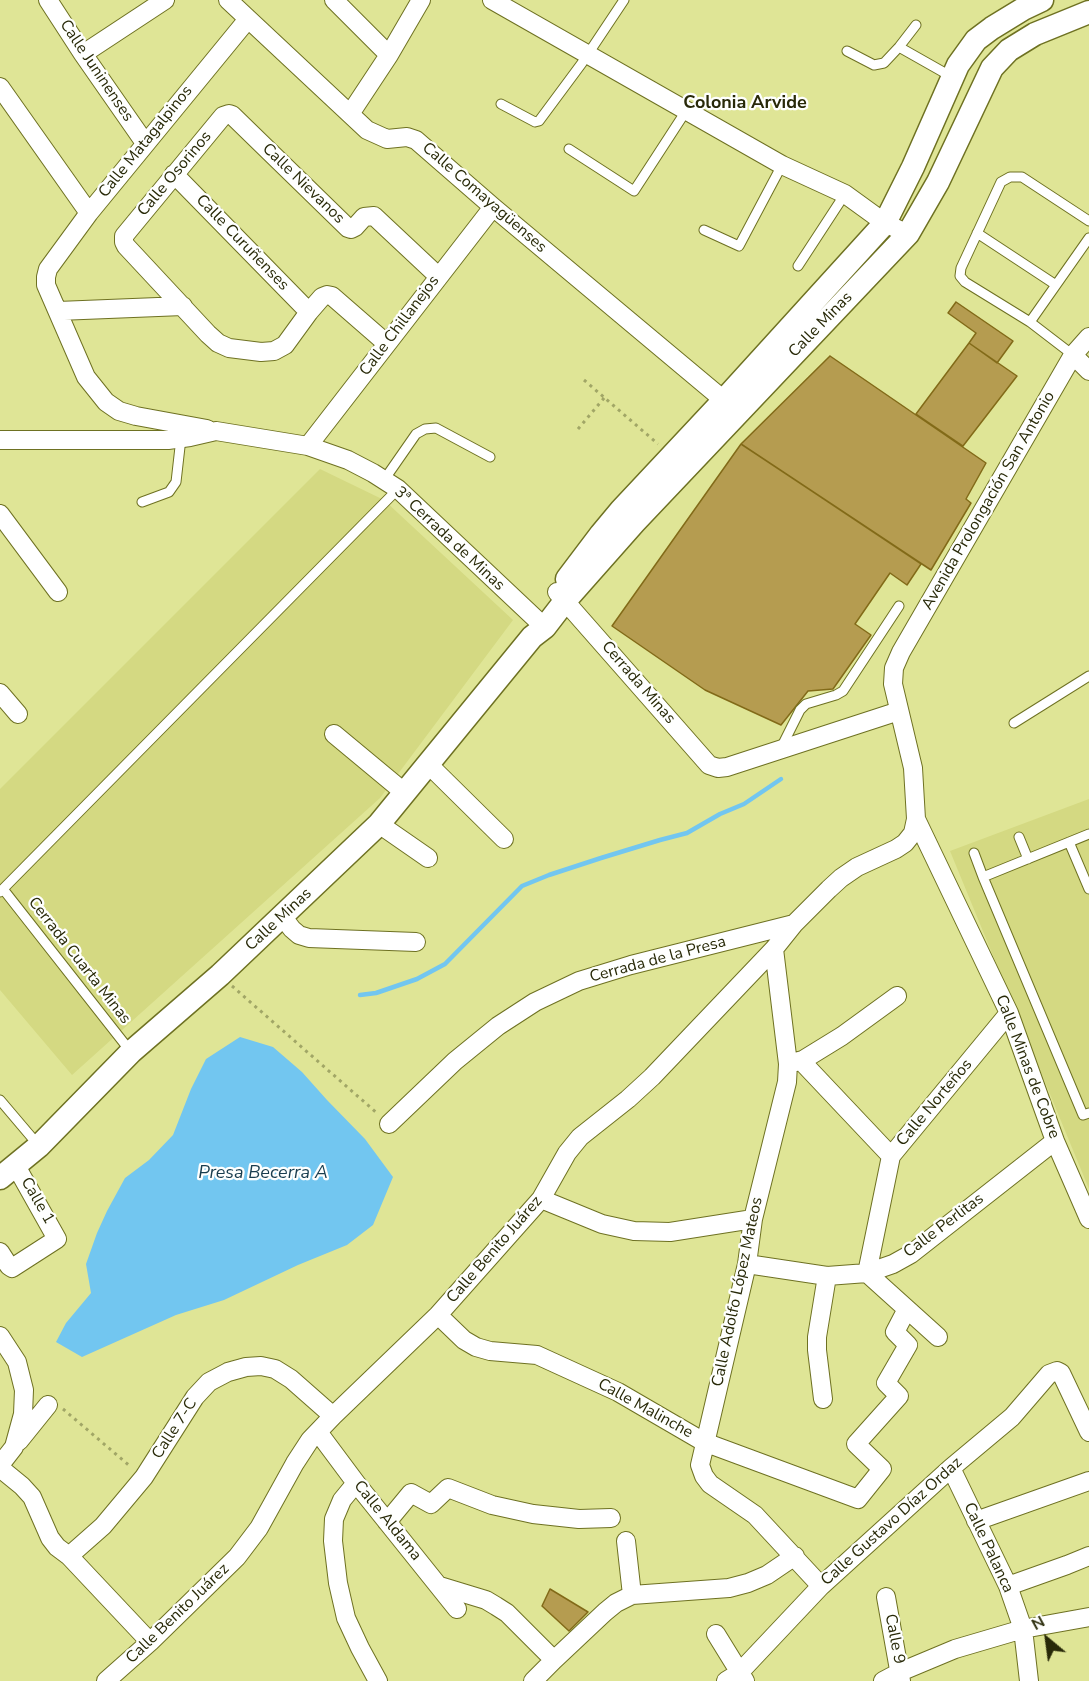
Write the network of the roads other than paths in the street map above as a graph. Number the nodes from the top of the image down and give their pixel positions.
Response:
1 (48, 0) edge
2 (228, 0) edge
3 (334, 0) edge
4 (421, 0) edge
5 (492, 0) edge
6 (624, 0) edge
7 (1042, 0) edge
8 (158, 2) edge
9 (1089, 12) edge
10 (248, 19) junction
11 (916, 25) dead end
12 (899, 47) junction
13 (847, 51) dead end
14 (83, 54) junction
15 (389, 55) junction
16 (587, 55) junction
17 (953, 78) junction
18 (0, 87) edge
19 (979, 96) junction
20 (501, 104) dead end
21 (686, 111) junction
22 (350, 114) junction
23 (222, 116) joint
24 (145, 142) junction
25 (568, 149) dead end
26 (782, 165) junction
27 (174, 174) junction
28 (845, 194) junction
29 (493, 207) junction
30 (89, 213) junction
31 (1089, 221) edge
32 (885, 223) junction
33 (704, 230) dead end
34 (977, 233) junction
35 (908, 234) junction
36 (1089, 238) edge
37 (798, 266) dead end
38 (438, 276) junction
39 (1056, 285) junction
40 (183, 306) junction
41 (58, 311) junction
42 (309, 312) junction
43 (1030, 321) junction
44 (1089, 337) edge
45 (386, 344) junction
46 (1073, 355) junction
47 (1089, 371) edge
48 (731, 406) junction
49 (216, 431) junction
50 (181, 438) junction
51 (0, 441) edge
52 (308, 446) junction
53 (490, 457) dead end
54 (391, 485) junction
55 (142, 502) dead end
56 (0, 513) edge
57 (58, 592) dead end
58 (561, 597) junction
59 (899, 606) dead end
60 (535, 629) junction
61 (1089, 676) edge
62 (0, 693) edge
63 (899, 711) junction
64 (18, 714) dead end
65 (1014, 723) dead end
66 (334, 734) dead end
67 (780, 750) junction
68 (429, 764) junction
69 (405, 793) junction
70 (916, 819) junction
71 (380, 824) junction
72 (1089, 834) edge
73 (1020, 837) dead end
74 (504, 839) dead end
75 (1069, 842) junction
76 (974, 853) dead end
77 (428, 858) dead end
78 (1028, 859) junction
79 (983, 877) junction
80 (1089, 889) edge
81 (2, 891) edge
82 (282, 916) junction
83 (794, 924) junction
84 (417, 942) dead end
85 (774, 949) junction
86 (897, 996) dead end
87 (1009, 1013) junction
88 (131, 1052) junction
89 (797, 1065) junction
90 (0, 1100) edge
91 (1089, 1113) edge
92 (389, 1124) road end
93 (1054, 1141) junction
94 (39, 1146) junction
95 (891, 1156) junction
96 (8, 1172) edge
97 (541, 1199) junction
98 (753, 1219) junction
99 (1089, 1220) edge
100 (5, 1259) edge
101 (747, 1264) junction
102 (867, 1273) junction
103 (827, 1275) junction
104 (907, 1309) junction
105 (438, 1315) junction
106 (0, 1336) edge
107 (938, 1337) dead end
108 (823, 1399) dead end
109 (48, 1405) road end
110 (333, 1416) junction
111 (318, 1432) junction
112 (1089, 1432) edge
113 (704, 1442) junction
114 (14, 1447) junction
115 (0, 1467) edge
116 (951, 1468) junction
117 (1089, 1481) edge
118 (356, 1483) junction
119 (611, 1518) dead end
120 (976, 1521) junction
121 (387, 1522) junction
122 (626, 1541) dead end
123 (69, 1556) junction
124 (795, 1556) junction
125 (1089, 1556) edge
126 (440, 1586) junction
127 (821, 1586) junction
128 (1008, 1586) junction
129 (632, 1595) junction
130 (886, 1597) dead end
131 (457, 1609) dead end
132 (1089, 1617) edge
133 (1023, 1629) junction
134 (716, 1634) dead end
135 (150, 1642) junction
136 (554, 1660) junction
137 (900, 1676) edge
138 (736, 1678) edge
139 (106, 1681) edge
140 (378, 1681) edge
141 (533, 1681) edge
142 (884, 1681) edge
143 (1029, 1681) edge

1 - 14 street, Calle Juninenses
2 - 10 street, Calle Comayagüenses
3 - 15 street
4 - 15 street
5 - 16 street
6 - 16 lane
7 - 17 street, Calle Minas
8 - 14 street
9 - 19 street, Calle Minas
10 - 22 street, Calle Comayagüenses
10 - 24 street, Calle Matagalpinos
11 - 12 lane
12 - 13 lane
12 - 17 lane
14 - 24 street, Calle Juninenses
15 - 22 street
16 - 20 lane
16 - 21 street
17 - 19 street
17 - 32 street, Calle Minas
18 - 30 street
19 - 35 street, Calle Minas
21 - 25 lane
21 - 26 street
22 - 29 street, Calle Comayagüenses
23 - 27 street, Calle Osorinos
23 - 38 street, Calle Nievanos
24 - 30 street, Calle Matagalpinos
26 - 28 street
26 - 33 lane
27 - 40 street, Calle Osorinos
27 - 42 street, Calle Curuñenses
28 - 32 street
28 - 37 lane
29 - 38 street, Calle Chillanejos
29 - 48 street, Calle Comayagüenses
30 - 41 street, Calle Matagalpinos
31 - 34 lane
32 - 35 street
32 - 48 street, Calle Minas
34 - 39 lane
34 - 43 lane
35 - 48 street, Calle Minas
36 - 39 lane
38 - 45 street, Calle Chillanejos
39 - 43 lane
40 - 41 street
40 - 42 street
41 - 49 street
42 - 45 street
43 - 46 lane
44 - 46 street, Avenida Prolongación San Antonio
45 - 52 street, Calle Chillanejos
46 - 47 street
46 - 63 street, Avenida Prolongación San Antonio
48 - 58 street, Calle Minas
48 - 58 street, Calle Minas
49 - 50 street, 3ª Cerrada de Minas
49 - 52 street, 3ª Cerrada de Minas
50 - 51 street, 3ª Cerrada de Minas
50 - 55 lane
52 - 54 street, 3ª Cerrada de Minas
53 - 54 lane
54 - 60 street, 3ª Cerrada de Minas
54 - 81 lane
56 - 57 street
58 - 60 street, Calle Minas
58 - 67 street, Cerrada Minas
59 - 67 lane
60 - 68 street, Calle Minas
61 - 65 lane
62 - 64 street
63 - 67 street
63 - 70 street
66 - 69 street
68 - 69 street, Calle Minas
68 - 74 street
69 - 71 street, Calle Minas
70 - 83 street, Calle Benito Juárez
70 - 87 street, Calle Minas de Cobre
71 - 77 street
71 - 82 street, Calle Minas
72 - 75 lane
73 - 78 lane
75 - 78 lane
75 - 80 lane
76 - 79 lane
78 - 79 lane
79 - 91 lane
81 - 88 lane, Cerrada Cuarta Minas
82 - 84 street
82 - 88 street, Calle Minas
83 - 85 street, Calle Benito Juárez
83 - 92 street, Cerrada de la Presa
85 - 89 street, Calle Adolfo López Mateos
85 - 97 street, Calle Benito Juárez
86 - 89 street
87 - 93 street, Calle Minas de Cobre
87 - 95 street, Calle Norteños
88 - 94 street, Calle Minas
89 - 95 street
89 - 98 street, Calle Adolfo López Mateos
90 - 94 lane
93 - 99 street, Calle Minas de Cobre
93 - 102 street, Calle Perlitas
94 - 96 street, Calle Minas
95 - 102 street, Calle Norteños
96 - 100 street, Calle 1
97 - 98 street
97 - 105 street, Calle Benito Juárez
98 - 101 street, Calle Adolfo López Mateos
101 - 103 street, Calle Perlitas
101 - 113 street, Calle Adolfo López Mateos
102 - 103 street, Calle Perlitas
102 - 104 street
103 - 108 street
104 - 107 street
104 - 113 street, Calle Malinche
105 - 110 street, Calle Benito Juárez
105 - 113 street, Calle Malinche
106 - 114 street
109 - 114 street
110 - 111 street, Calle Benito Juárez
110 - 123 street, Calle 7-C
111 - 118 street, Calle Aldama
111 - 135 street, Calle Benito Juárez
112 - 116 street, Calle Gustavo Díaz Ordaz
113 - 124 street, Calle Adolfo López Mateos
114 - 115 street
115 - 123 street
116 - 120 street, Calle Palanca
116 - 127 street, Calle Gustavo Díaz Ordaz
117 - 120 street
118 - 121 street, Calle Aldama
118 - 140 street
119 - 121 street
120 - 128 street, Calle Palanca
121 - 126 street, Calle Aldama
122 - 129 street
123 - 135 street
124 - 127 street, Calle Adolfo López Mateos
124 - 129 street
125 - 128 street
126 - 131 street, Calle Aldama
126 - 136 street
127 - 138 street, Calle Gustavo Díaz Ordaz
128 - 133 street, Calle Palanca
129 - 136 street
130 - 137 street, Calle 9
132 - 133 street
133 - 137 street
133 - 143 street, Calle Palanca
134 - 138 street
135 - 139 street, Calle Benito Juárez
136 - 141 street
137 - 142 street

